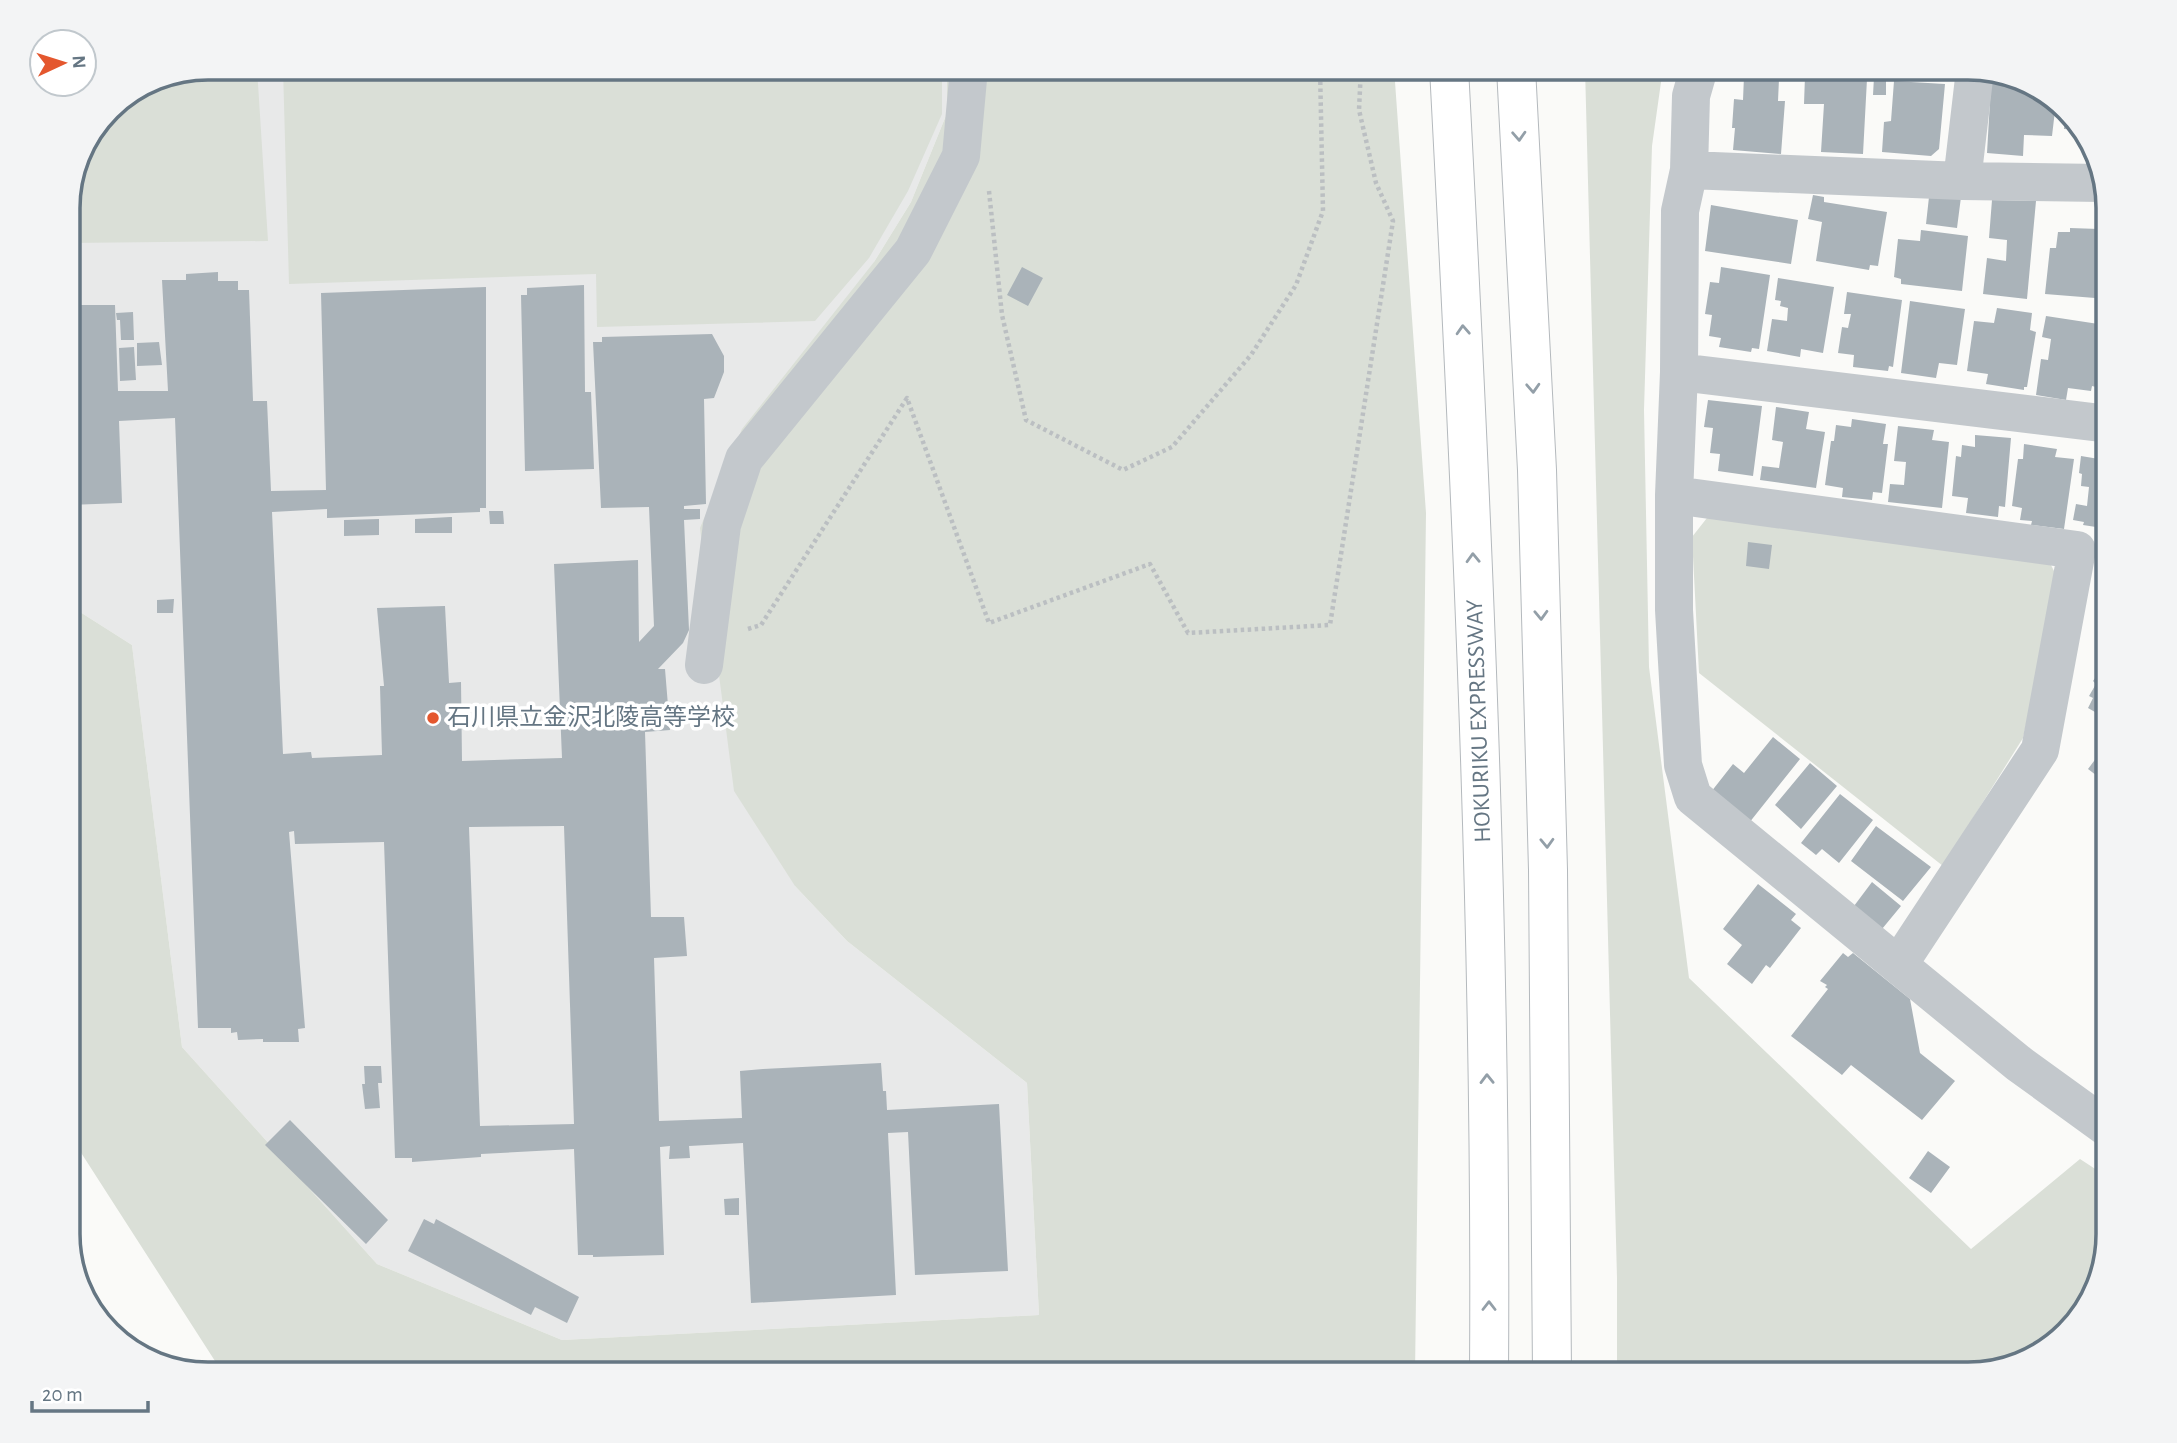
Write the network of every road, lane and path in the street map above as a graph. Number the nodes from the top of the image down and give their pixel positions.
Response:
1 (1320, 80) edge
2 (1360, 80) edge
3 (1450, 80) edge
4 (1517, 80) edge
5 (1696, 80) edge
6 (968, 81) edge
7 (1975, 81) edge
8 (1689, 170) junction
9 (1962, 181) junction
10 (2094, 183) edge
11 (989, 188) dead end
12 (1679, 372) junction
13 (2096, 422) edge
14 (1674, 495) junction
15 (705, 653) joint
16 (1899, 964) junction
17 (2096, 1120) edge
18 (1489, 1362) edge
19 (1552, 1362) edge

1 - 11 path
2 - 15 path
18 -> 3 highway, HOKURIKU EXPRESSWAY
4 -> 19 highway
5 - 8 street
6 - 15 street
7 - 9 street
8 - 9 street
8 - 12 street
9 - 10 street
12 - 13 street
12 - 14 street
14 - 16 street
14 - 16 street
16 - 17 street

